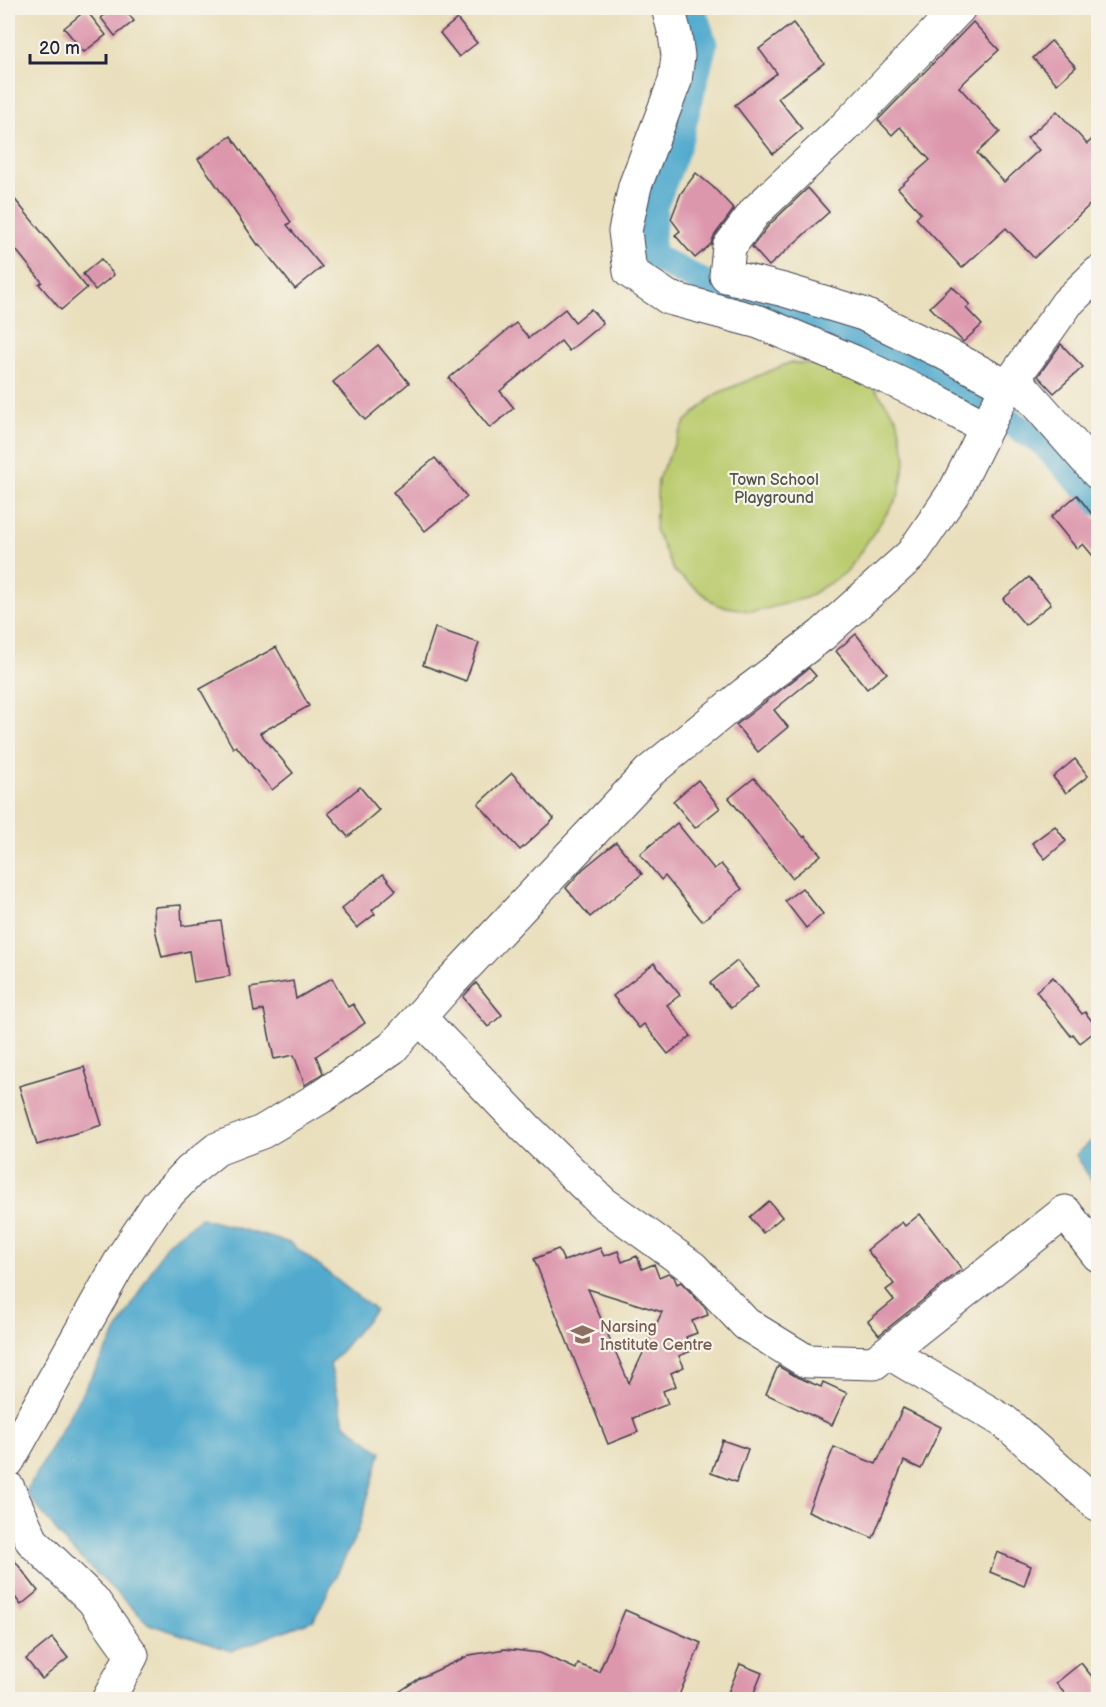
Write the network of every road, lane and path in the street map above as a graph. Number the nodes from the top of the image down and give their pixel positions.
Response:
1 (668, 8) edge
2 (959, 8) edge
3 (1098, 273) edge
4 (1009, 386) junction
5 (984, 431) junction
6 (1098, 473) edge
7 (420, 1018) junction
8 (1098, 1255) edge
9 (888, 1352) junction
10 (8, 1461) edge
11 (8, 1488) edge
12 (1098, 1503) edge
13 (108, 1700) edge

1 - 5 street
2 - 4 street
3 - 4 street
4 - 5 street
4 - 6 street
5 - 7 street
7 - 9 street
7 - 10 street
8 - 9 street
9 - 12 street
11 - 13 street

